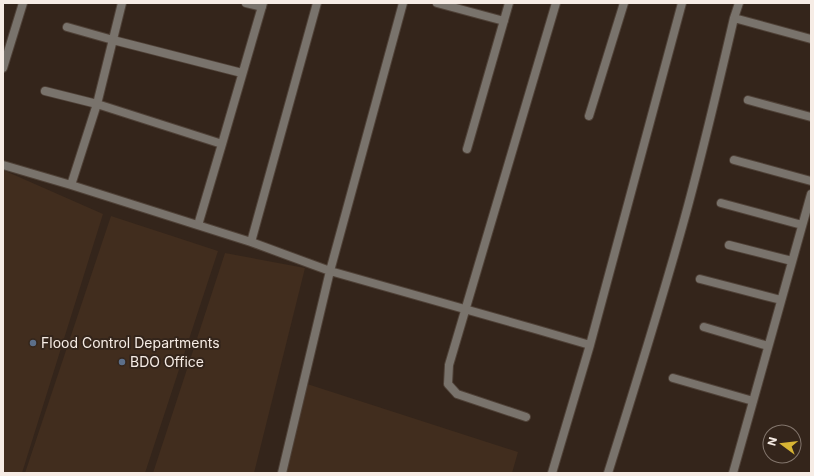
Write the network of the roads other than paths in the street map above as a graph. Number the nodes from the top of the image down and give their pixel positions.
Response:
1 (23, 3) edge
2 (122, 3) edge
3 (246, 3) edge
4 (317, 3) edge
5 (402, 3) edge
6 (437, 3) edge
7 (509, 3) edge
8 (556, 3) edge
9 (624, 3) edge
10 (682, 3) edge
11 (739, 3) edge
12 (262, 5) edge
13 (458, 6) edge
14 (734, 18) junction
15 (504, 21) junction
16 (67, 27) dead end
17 (811, 39) edge
18 (113, 40) junction
19 (3, 68) edge
20 (242, 73) junction
21 (45, 91) dead end
22 (748, 100) dead end
23 (97, 104) junction
24 (589, 116) dead end
25 (811, 117) edge
26 (222, 144) junction
27 (467, 149) dead end
28 (734, 160) dead end
29 (3, 165) edge
30 (811, 181) edge
31 (71, 185) junction
32 (811, 194) edge
33 (721, 203) dead end
34 (198, 225) junction
35 (802, 225) junction
36 (251, 242) junction
37 (729, 245) dead end
38 (792, 261) junction
39 (330, 272) junction
40 (700, 279) dead end
41 (781, 300) junction
42 (465, 309) junction
43 (704, 327) dead end
44 (590, 345) junction
45 (768, 346) junction
46 (673, 378) dead end
47 (753, 401) junction
48 (526, 417) dead end
49 (282, 473) edge
50 (552, 473) edge
51 (608, 473) edge
52 (733, 473) edge

1 - 19 street
2 - 18 street
3 - 12 street
4 - 36 street
5 - 39 street
6 - 13 street
7 - 15 street
8 - 42 street
9 - 24 street
10 - 44 street
11 - 14 street
12 - 20 street
13 - 15 street
14 - 17 street
14 - 51 street
15 - 27 street
16 - 18 street
18 - 20 street
18 - 23 street
20 - 26 street
21 - 23 street
22 - 25 street
23 - 26 street
23 - 31 street
26 - 34 street
28 - 30 street
29 - 31 street
31 - 34 street
32 - 35 street
33 - 35 street
34 - 36 street
35 - 38 street
36 - 39 street
37 - 38 street
38 - 41 street
39 - 42 street
39 - 49 street
40 - 41 street
41 - 45 street
42 - 44 street
42 - 48 street
43 - 45 street
44 - 50 street
45 - 47 street
46 - 47 street
47 - 52 street

